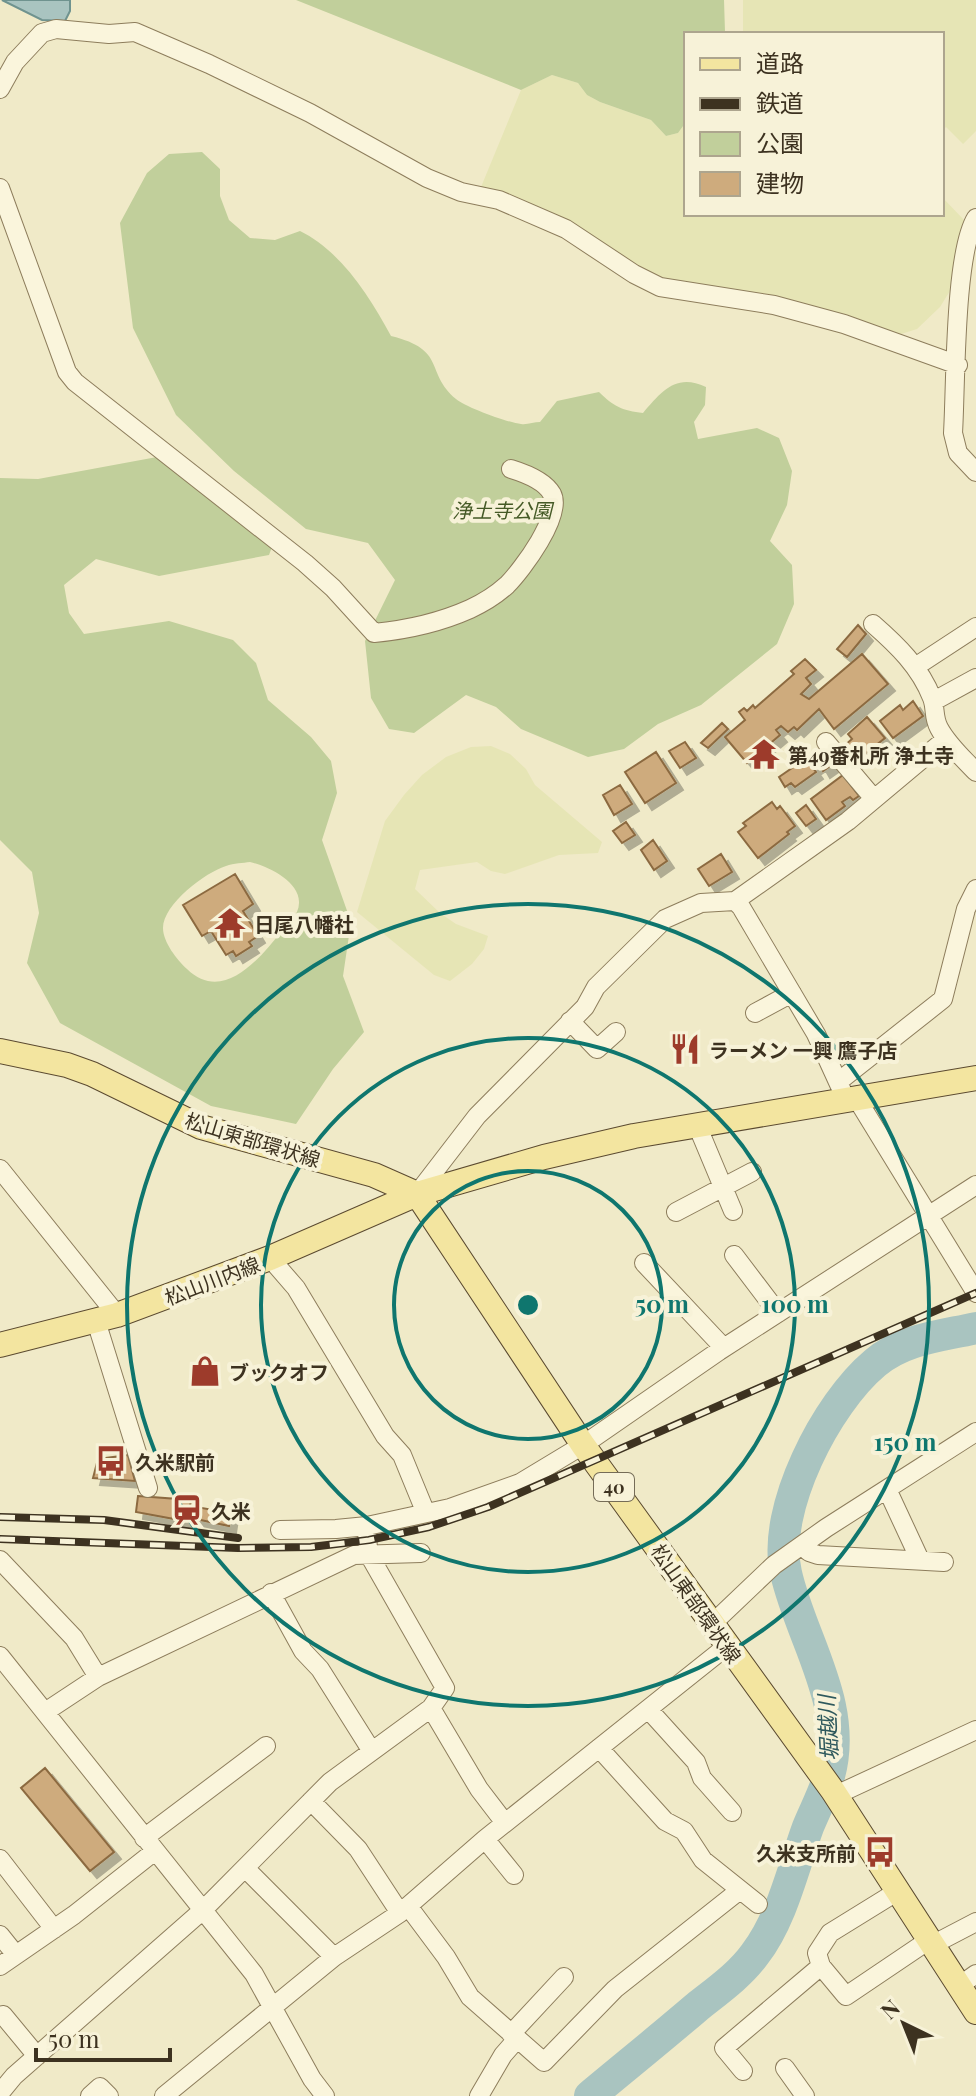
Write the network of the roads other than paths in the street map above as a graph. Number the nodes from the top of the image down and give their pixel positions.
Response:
1 (0, 89) edge
2 (0, 188) edge
3 (976, 218) edge
4 (957, 371) junction
5 (976, 376) edge
6 (511, 469) dead end
7 (976, 472) edge
8 (873, 624) dead end
9 (976, 627) edge
10 (915, 667) junction
11 (976, 678) edge
12 (934, 701) junction
13 (946, 739) junction
14 (826, 742) dead end
15 (976, 772) edge
16 (871, 801) junction
17 (976, 889) edge
18 (735, 901) junction
19 (792, 993) junction
20 (755, 1013) dead end
21 (570, 1021) junction
22 (616, 1032) dead end
23 (0, 1051) edge
24 (976, 1078) edge
25 (847, 1094) junction
26 (697, 1125) junction
27 (0, 1169) edge
28 (752, 1172) dead end
29 (976, 1185) edge
30 (723, 1187) junction
31 (417, 1194) junction
32 (733, 1211) dead end
33 (676, 1212) dead end
34 (929, 1217) junction
35 (734, 1255) dead end
36 (270, 1258) junction
37 (644, 1263) dead end
38 (976, 1293) edge
39 (778, 1313) junction
40 (106, 1318) junction
41 (0, 1345) edge
42 (724, 1348) junction
43 (976, 1432) edge
44 (583, 1445) junction
45 (148, 1488) dead end
46 (887, 1489) junction
47 (425, 1511) junction
48 (367, 1526) junction
49 (280, 1530) dead end
50 (799, 1548) junction
51 (368, 1553) junction
52 (421, 1553) dead end
53 (0, 1560) edge
54 (920, 1560) junction
55 (944, 1562) dead end
56 (271, 1593) junction
57 (712, 1624) junction
58 (727, 1646) junction
59 (0, 1656) edge
60 (98, 1677) junction
61 (431, 1708) junction
62 (648, 1709) junction
63 (45, 1712) junction
64 (976, 1730) edge
65 (266, 1746) dead end
66 (599, 1748) junction
67 (371, 1750) junction
68 (830, 1787) junction
69 (311, 1801) junction
70 (732, 1812) dead end
71 (505, 1823) junction
72 (485, 1839) junction
73 (149, 1845) junction
74 (0, 1859) edge
75 (245, 1868) junction
76 (514, 1875) dead end
77 (740, 1890) junction
78 (898, 1891) junction
79 (758, 1904) dead end
80 (404, 1909) junction
81 (203, 1910) junction
82 (976, 1922) edge
83 (54, 1929) junction
84 (0, 1935) edge
85 (930, 1943) junction
86 (16, 1955) junction
87 (334, 1957) junction
88 (0, 1966) edge
89 (821, 1966) junction
90 (564, 1977) dead end
91 (967, 1980) edge
92 (274, 2008) junction
93 (976, 2012) edge
94 (3, 2015) dead end
95 (514, 2036) junction
96 (37, 2056) junction
97 (785, 2068) dead end
98 (743, 2071) dead end
99 (0, 2093) edge
100 (90, 2096) edge
101 (109, 2096) edge
102 (164, 2096) edge
103 (325, 2096) edge
104 (479, 2096) edge
105 (805, 2096) edge

1 - 4 street
2 - 6 street
3 - 4 street
4 - 5 street
4 - 7 street
8 - 10 street
9 - 10 street
10 - 12 street
11 - 12 street
12 - 13 street
13 - 15 street
13 - 16 street
14 - 16 street
16 - 18 street
17 - 25 street
18 - 19 street
18 - 21 street
19 - 20 street
19 - 25 street
21 - 22 street
21 - 31 street
23 - 31 main road, 松山東部環状線
24 - 25 main road
25 - 26 main road
25 - 34 street
26 - 30 street
26 - 31 main road
27 - 40 street
28 - 30 street
29 - 34 street
30 - 32 street
30 - 33 street
31 - 36 main road, 松山川内線
31 - 44 main road, 松山東部環状線 / 40
34 - 38 street
34 - 39 street
35 - 39 street
36 - 40 main road, 松山川内線
36 - 47 street
37 - 42 street
39 - 42 street
40 - 41 main road, 松山川内線
40 - 45 street
42 - 44 street
43 - 46 street
44 - 47 street
44 - 57 main road, 松山東部環状線 / 40
46 - 50 street
46 - 54 street
47 - 48 street
48 - 49 street
48 - 51 street
50 - 54 street
50 - 57 street
51 - 52 street
51 - 56 street
51 - 61 street
53 - 60 street
54 - 55 street
56 - 60 street
56 - 67 street
57 - 58 main road, 松山東部環状線 / 40
58 - 62 street
58 - 68 main road, 松山東部環状線 / 40
59 - 63 street
60 - 63 street
61 - 67 street
61 - 71 street
62 - 66 street
62 - 70 street
63 - 73 street
64 - 68 street
65 - 73 street
66 - 71 street
66 - 77 street
67 - 69 street
68 - 78 main road, 松山東部環状線 / 40
69 - 75 street
69 - 80 street
71 - 72 street
72 - 76 street
72 - 80 street
73 - 81 street
73 - 83 street
74 - 83 street
75 - 81 street
75 - 87 street
77 - 79 street
77 - 95 street
78 - 85 main road, 松山東部環状線 / 40
78 - 89 street
80 - 87 street
80 - 95 street
81 - 92 street
81 - 96 street
82 - 85 street
83 - 86 street
84 - 86 street
85 - 89 street
85 - 91 main road, 松山東部環状線 / 40
86 - 88 street
87 - 92 street
89 - 98 street
90 - 95 street
91 - 93 main road, 松山東部環状線 / 40
92 - 102 street
92 - 103 street
94 - 96 street
95 - 104 street
96 - 99 street
97 - 105 street
100 - 101 street

